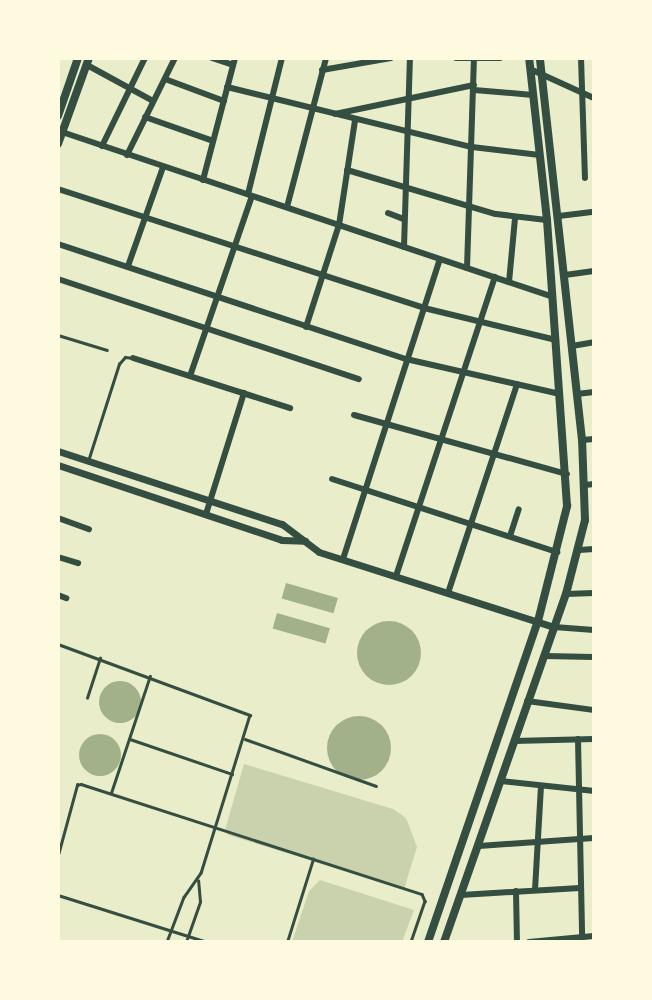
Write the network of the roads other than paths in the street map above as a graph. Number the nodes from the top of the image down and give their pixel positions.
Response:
1 (78, 58) edge
2 (145, 58) edge
3 (175, 58) edge
4 (212, 58) edge
5 (282, 58) edge
6 (326, 58) edge
7 (391, 58) edge
8 (410, 58) edge
9 (456, 58) edge
10 (474, 58) edge
11 (500, 58) edge
12 (529, 58) edge
13 (540, 58) edge
14 (581, 58) edge
15 (234, 61) edge
16 (88, 62) edge
17 (530, 69) junction
18 (322, 70) junction
19 (541, 73) junction
20 (164, 79) junction
21 (227, 87) junction
22 (130, 88) junction
23 (474, 88) junction
24 (579, 91) junction
25 (533, 95) junction
26 (407, 96) junction
27 (594, 98) edge
28 (272, 99) junction
29 (153, 101) junction
30 (224, 101) junction
31 (60, 105) edge
32 (312, 109) junction
33 (335, 114) junction
34 (58, 116) edge
35 (145, 117) junction
36 (355, 120) junction
37 (62, 132) junction
38 (405, 132) junction
39 (214, 141) junction
40 (58, 144) edge
41 (102, 146) junction
42 (472, 148) junction
43 (127, 155) junction
44 (540, 155) junction
45 (163, 167) junction
46 (347, 170) junction
47 (585, 178) dead end
48 (204, 180) junction
49 (405, 187) junction
50 (58, 189) edge
51 (250, 195) junction
52 (287, 207) junction
53 (470, 207) junction
54 (594, 212) edge
55 (388, 213) dead end
56 (559, 216) junction
57 (515, 218) junction
58 (146, 219) junction
59 (404, 219) junction
60 (547, 220) junction
61 (339, 225) junction
62 (58, 244) edge
63 (235, 247) junction
64 (404, 247) junction
65 (440, 259) junction
66 (128, 266) junction
67 (467, 268) junction
68 (594, 271) edge
69 (565, 275) junction
70 (322, 276) junction
71 (495, 277) junction
72 (58, 279) edge
73 (509, 282) junction
74 (219, 297) junction
75 (567, 297) junction
76 (553, 298) junction
77 (424, 308) junction
78 (479, 323) junction
79 (306, 327) junction
80 (208, 329) junction
81 (58, 335) edge
82 (556, 341) junction
83 (594, 342) edge
84 (572, 345) junction
85 (107, 350) dead end
86 (133, 358) joint
87 (407, 359) junction
88 (461, 373) junction
89 (190, 376) junction
90 (359, 379) dead end
91 (517, 384) junction
92 (594, 392) edge
93 (244, 393) junction
94 (560, 394) junction
95 (577, 394) junction
96 (290, 408) dead end
97 (354, 415) dead end
98 (387, 425) junction
99 (440, 439) junction
100 (594, 439) edge
101 (582, 440) junction
102 (58, 451) edge
103 (495, 455) junction
104 (88, 461) junction
105 (58, 465) edge
106 (567, 474) junction
107 (332, 480) dead end
108 (590, 484) edge
109 (366, 491) junction
110 (210, 500) junction
111 (418, 509) junction
112 (519, 509) dead end
113 (590, 509) edge
114 (205, 514) junction
115 (58, 518) edge
116 (473, 524) junction
117 (89, 529) dead end
118 (510, 536) junction
119 (305, 541) junction
120 (594, 548) edge
121 (579, 550) junction
122 (558, 552) junction
123 (58, 556) edge
124 (343, 559) junction
125 (78, 563) dead end
126 (396, 576) junction
127 (448, 593) junction
128 (594, 593) edge
129 (565, 594) junction
130 (58, 595) edge
131 (66, 598) dead end
132 (538, 621) junction
133 (554, 626) junction
134 (594, 630) edge
135 (58, 644) edge
136 (544, 656) junction
137 (594, 657) edge
138 (100, 658) junction
139 (150, 676) junction
140 (87, 698) dead end
141 (527, 701) junction
142 (594, 710) edge
143 (130, 739) junction
144 (245, 739) junction
145 (578, 739) junction
146 (594, 739) edge
147 (514, 741) junction
148 (232, 774) junction
149 (501, 781) junction
150 (376, 786) dead end
151 (541, 786) junction
152 (579, 790) junction
153 (594, 791) edge
154 (111, 793) junction
155 (215, 829) junction
156 (464, 835) junction
157 (594, 838) edge
158 (579, 839) junction
159 (535, 841) junction
160 (480, 843) junction
161 (58, 855) edge
162 (313, 859) junction
163 (198, 881) junction
164 (580, 888) junction
165 (536, 890) junction
166 (516, 891) junction
167 (58, 895) edge
168 (461, 895) junction
169 (171, 931) junction
170 (188, 936) junction
171 (594, 936) edge
172 (582, 937) junction
173 (287, 941) edge
174 (167, 942) edge
175 (186, 942) edge
176 (207, 942) edge
177 (293, 942) edge
178 (411, 942) edge
179 (428, 942) edge
180 (444, 942) edge
181 (517, 942) edge
182 (529, 942) edge

1 - 31 main road
2 - 22 street
3 - 20 street
4 - 15 street
5 - 28 street
6 - 18 street
7 - 18 street
8 - 26 street
9 - 10 street
10 - 11 street
10 - 23 street
12 - 17 main road
13 - 19 main road
14 - 24 street
15 - 21 street
16 - 22 street
16 - 37 main road
17 - 19 street
17 - 25 main road
18 - 32 street
19 - 24 street
19 - 56 main road
20 - 29 street
20 - 30 street
21 - 28 street
21 - 30 street
22 - 29 street
22 - 41 street
23 - 25 street
23 - 26 street
23 - 42 street
24 - 27 street
24 - 47 street
25 - 44 main road
26 - 33 street
26 - 38 street
28 - 32 street
28 - 51 street
29 - 35 street
30 - 39 street
31 - 34 main road
32 - 33 street
32 - 52 street
33 - 36 street
35 - 39 street
35 - 43 street
36 - 38 street
36 - 46 street
37 - 40 main road
37 - 41 street
38 - 42 street
38 - 49 street
39 - 48 street
41 - 43 street
42 - 44 street
42 - 53 street
43 - 45 street
44 - 60 main road
45 - 48 street
45 - 58 street
46 - 49 street
46 - 61 street
48 - 51 street
49 - 53 street
49 - 59 street
50 - 58 street
51 - 52 street
51 - 63 street
52 - 61 street
53 - 57 street
53 - 67 street
54 - 56 street
55 - 59 street
56 - 69 main road
57 - 60 street
57 - 73 street
58 - 63 street
58 - 66 street
59 - 64 street
60 - 76 main road
61 - 64 street
61 - 70 street
62 - 66 street
63 - 70 street
63 - 74 street
64 - 65 street
65 - 67 street
65 - 77 street
66 - 74 street
67 - 71 street
68 - 69 street
69 - 75 main road
70 - 77 street
70 - 79 street
71 - 73 street
71 - 78 street
72 - 80 street
73 - 76 street
74 - 79 street
74 - 80 street
75 - 76 main road
75 - 84 main road
76 - 82 main road
77 - 78 street
77 - 87 street
78 - 82 street
78 - 88 street
79 - 87 street
80 - 89 street
80 - 90 street
81 - 85 lane
82 - 94 main road
83 - 84 street
84 - 95 main road
86 - 89 street
86 - 104 lane
87 - 88 street
87 - 98 street
88 - 91 street
88 - 99 street
89 - 93 street
91 - 94 street
91 - 103 street
92 - 95 street
93 - 96 street
93 - 110 street
94 - 106 main road
95 - 101 main road
97 - 98 street
98 - 99 street
98 - 109 street
99 - 103 street
99 - 111 street
100 - 101 street
101 - 108 main road
102 - 104 street
103 - 106 street
103 - 116 street
104 - 110 street
105 - 114 street
106 - 122 main road
107 - 109 street
108 - 113 main road
109 - 111 street
109 - 124 street
110 - 114 street
110 - 119 street
111 - 116 street
111 - 126 street
112 - 118 street
113 - 121 main road
114 - 119 street
115 - 117 street
116 - 118 street
116 - 127 street
118 - 122 street
119 - 124 street
120 - 121 street
121 - 129 main road
122 - 132 main road
123 - 125 street
124 - 126 street
126 - 127 street
127 - 132 street
128 - 129 street
129 - 133 main road
130 - 131 street
132 - 133 street
132 - 156 main road
133 - 134 street
133 - 136 main road
135 - 138 lane
136 - 137 street
136 - 141 main road
138 - 139 lane
138 - 140 lane
139 - 143 lane
139 - 144 lane
141 - 142 street
141 - 147 main road
143 - 148 lane
143 - 154 lane
144 - 148 lane
144 - 150 lane
145 - 146 street
145 - 147 street
145 - 152 street
147 - 149 main road
148 - 155 lane
149 - 151 street
149 - 160 main road
151 - 152 street
151 - 159 street
152 - 153 street
152 - 158 street
154 - 155 lane
154 - 161 lane
155 - 162 lane
155 - 163 lane
156 - 160 main road
156 - 179 main road
157 - 158 street
158 - 159 street
158 - 164 street
159 - 160 street
159 - 165 street
160 - 168 main road
162 - 173 lane
162 - 178 lane
163 - 169 lane
163 - 170 lane
164 - 165 street
164 - 172 street
165 - 166 street
166 - 168 street
166 - 181 street
167 - 169 lane
168 - 180 main road
169 - 170 lane
169 - 174 lane
170 - 175 lane
170 - 176 lane
171 - 172 street
172 - 182 street
173 - 177 lane

